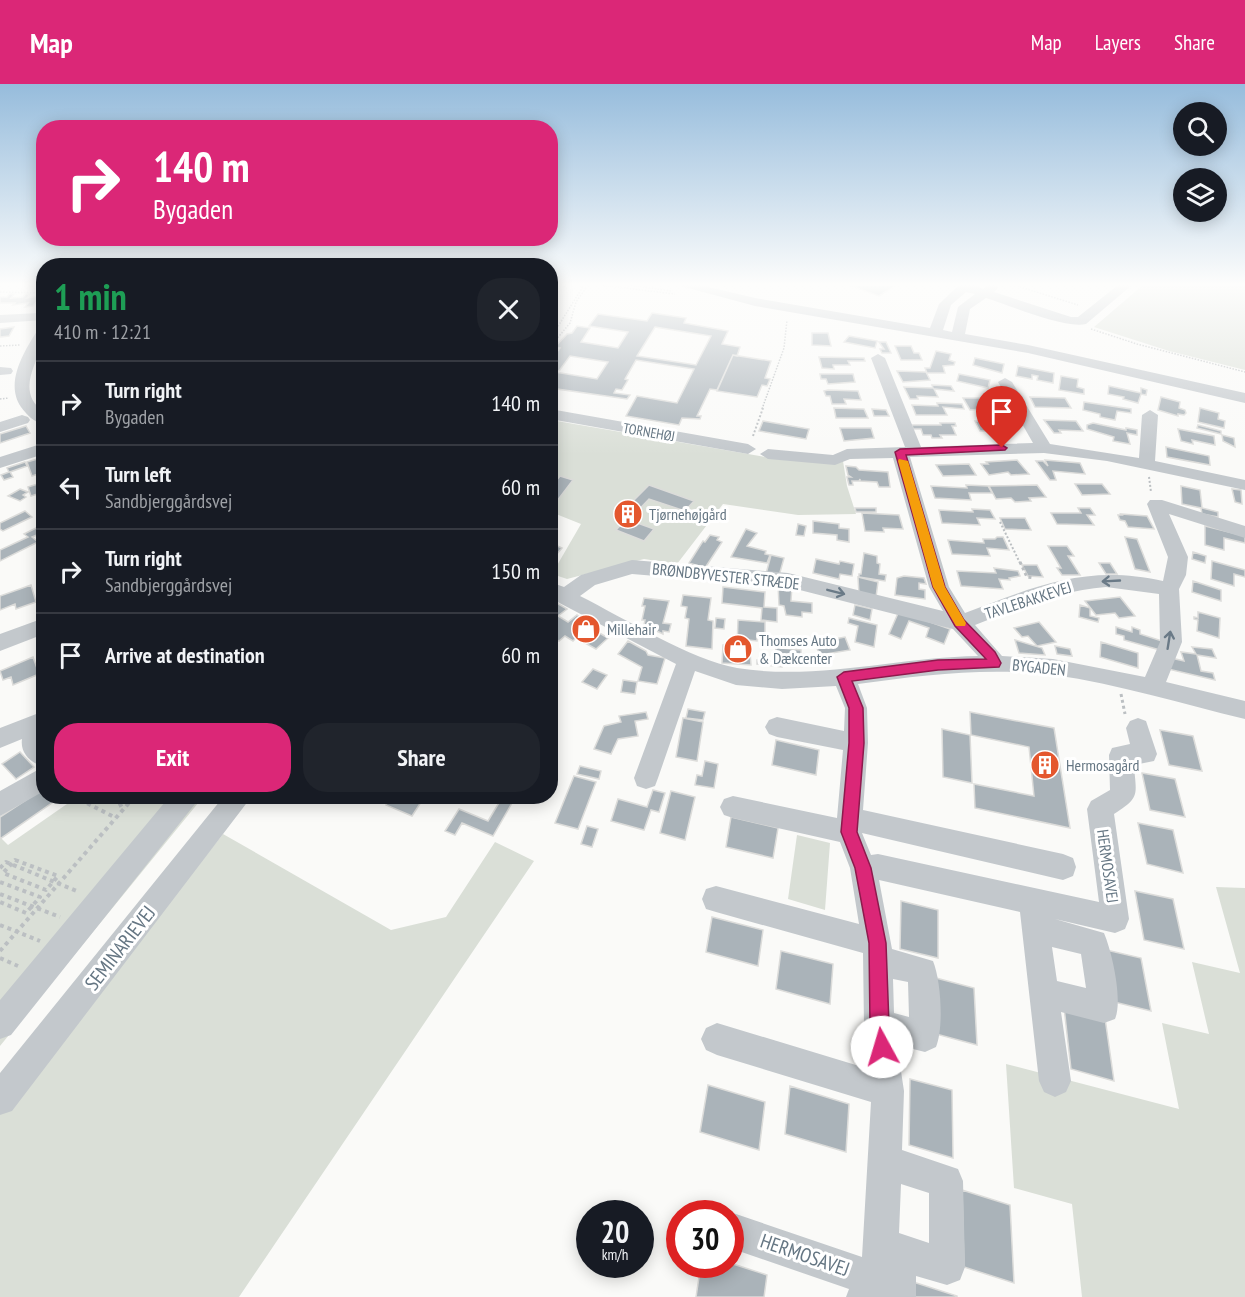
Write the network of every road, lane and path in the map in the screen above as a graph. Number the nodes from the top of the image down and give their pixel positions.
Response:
1 (34, 342) edge
2 (785, 342) edge
3 (1004, 342) edge
4 (1022, 342) edge
5 (1132, 342) edge
6 (878, 358) dead end
7 (1245, 372) edge
8 (1005, 382) dead end
9 (1245, 388) edge
10 (1245, 398) edge
11 (36, 414) edge
12 (558, 415) edge
13 (1150, 415) dead end
14 (22, 420) dead end
15 (0, 427) edge
16 (1044, 448) junction
17 (748, 449) joint
18 (36, 451) edge
19 (908, 452) junction
20 (768, 454) dead end
21 (0, 463) edge
22 (1147, 463) junction
23 (1245, 485) edge
24 (1156, 504) junction
25 (1000, 522) dead end
26 (1245, 532) edge
27 (1035, 578) dead end
28 (1169, 589) junction
29 (558, 592) edge
30 (960, 623) junction
31 (36, 628) edge
32 (0, 643) edge
33 (688, 660) junction
34 (994, 663) junction
35 (844, 677) junction
36 (1118, 680) junction
37 (1154, 688) junction
38 (1245, 710) edge
39 (36, 724) edge
40 (777, 727) dead end
41 (1138, 728) joint
42 (36, 736) edge
43 (0, 738) edge
44 (856, 743) junction
45 (36, 750) edge
46 (645, 778) dead end
47 (36, 782) edge
48 (89, 804) edge
49 (120, 804) edge
50 (128, 804) edge
51 (179, 804) edge
52 (234, 804) edge
53 (0, 805) edge
54 (733, 807) dead end
55 (123, 810) junction
56 (116, 818) junction
57 (851, 825) junction
58 (0, 860) edge
59 (6, 862) junction
60 (11, 864) junction
61 (1063, 867) dead end
62 (0, 868) edge
63 (863, 868) junction
64 (0, 882) edge
65 (53, 882) junction
66 (58, 884) junction
67 (0, 894) edge
68 (716, 899) dead end
69 (0, 902) edge
70 (32, 906) junction
71 (37, 908) junction
72 (1033, 915) junction
73 (0, 925) edge
74 (16, 932) junction
75 (0, 951) edge
76 (878, 952) junction
77 (1044, 993) junction
78 (0, 1024) edge
79 (879, 1025) junction
80 (717, 1039) dead end
81 (1055, 1081) dead end
82 (888, 1091) junction
83 (0, 1100) edge
84 (885, 1162) junction
85 (744, 1234) edge
86 (884, 1274) edge

1 - 11 street
2 - 17 path
3 - 10 street
4 - 9 street
5 - 7 path
6 - 19 street
8 - 16 street
12 - 17 street, TORNEHØJ
13 - 22 street
14 - 15 street
16 - 19 street
16 - 22 street
18 - 21 street
19 - 20 street
19 - 30 street
22 - 23 street
22 - 24 path
24 - 26 street
24 - 28 street
25 - 27 path
28 -> 30 street, TAVLEBAKKEVEJ
37 -> 28 street
29 -> 30 street, BRØNDBYVESTER STRÆDE
29 - 33 street, BYGADEN
30 - 34 street
31 - 32 street
33 - 35 street, BYGADEN
33 - 46 street
34 - 35 street, BYGADEN
34 - 36 street, BYGADEN
35 - 44 street
36 - 37 street, BYGADEN
36 - 41 path
37 - 38 street, BYGADEN
39 - 43 street
40 - 44 street
41 - 72 street, HERMOSAVEJ
42 - 45 street
44 - 57 street
47 - 53 street
48 - 56 path
49 - 55 path
50 - 55 path
51 - 78 street
52 - 83 street, SEMINARIEVEJ
54 - 57 street
55 - 56 path
56 - 66 path
57 - 61 street
57 - 63 street
58 - 59 path
59 - 60 path
59 - 62 path
60 - 65 path
60 - 65 path
60 - 65 path
63 - 72 street, HERMOSAVEJ
63 - 76 street
64 - 70 path
65 - 66 path
66 - 71 path
67 - 70 path
68 - 76 street
69 - 70 path
70 - 71 path
71 - 74 path
72 - 77 street
72 - 77 street
73 - 74 path
74 - 75 path
76 - 79 street
76 - 79 street
77 - 81 street
79 - 82 street
80 - 82 street
82 - 84 street
84 - 86 street
84 - 86 street, HERMOSAVEJ
85 - 86 street, HERMOSAVEJ

